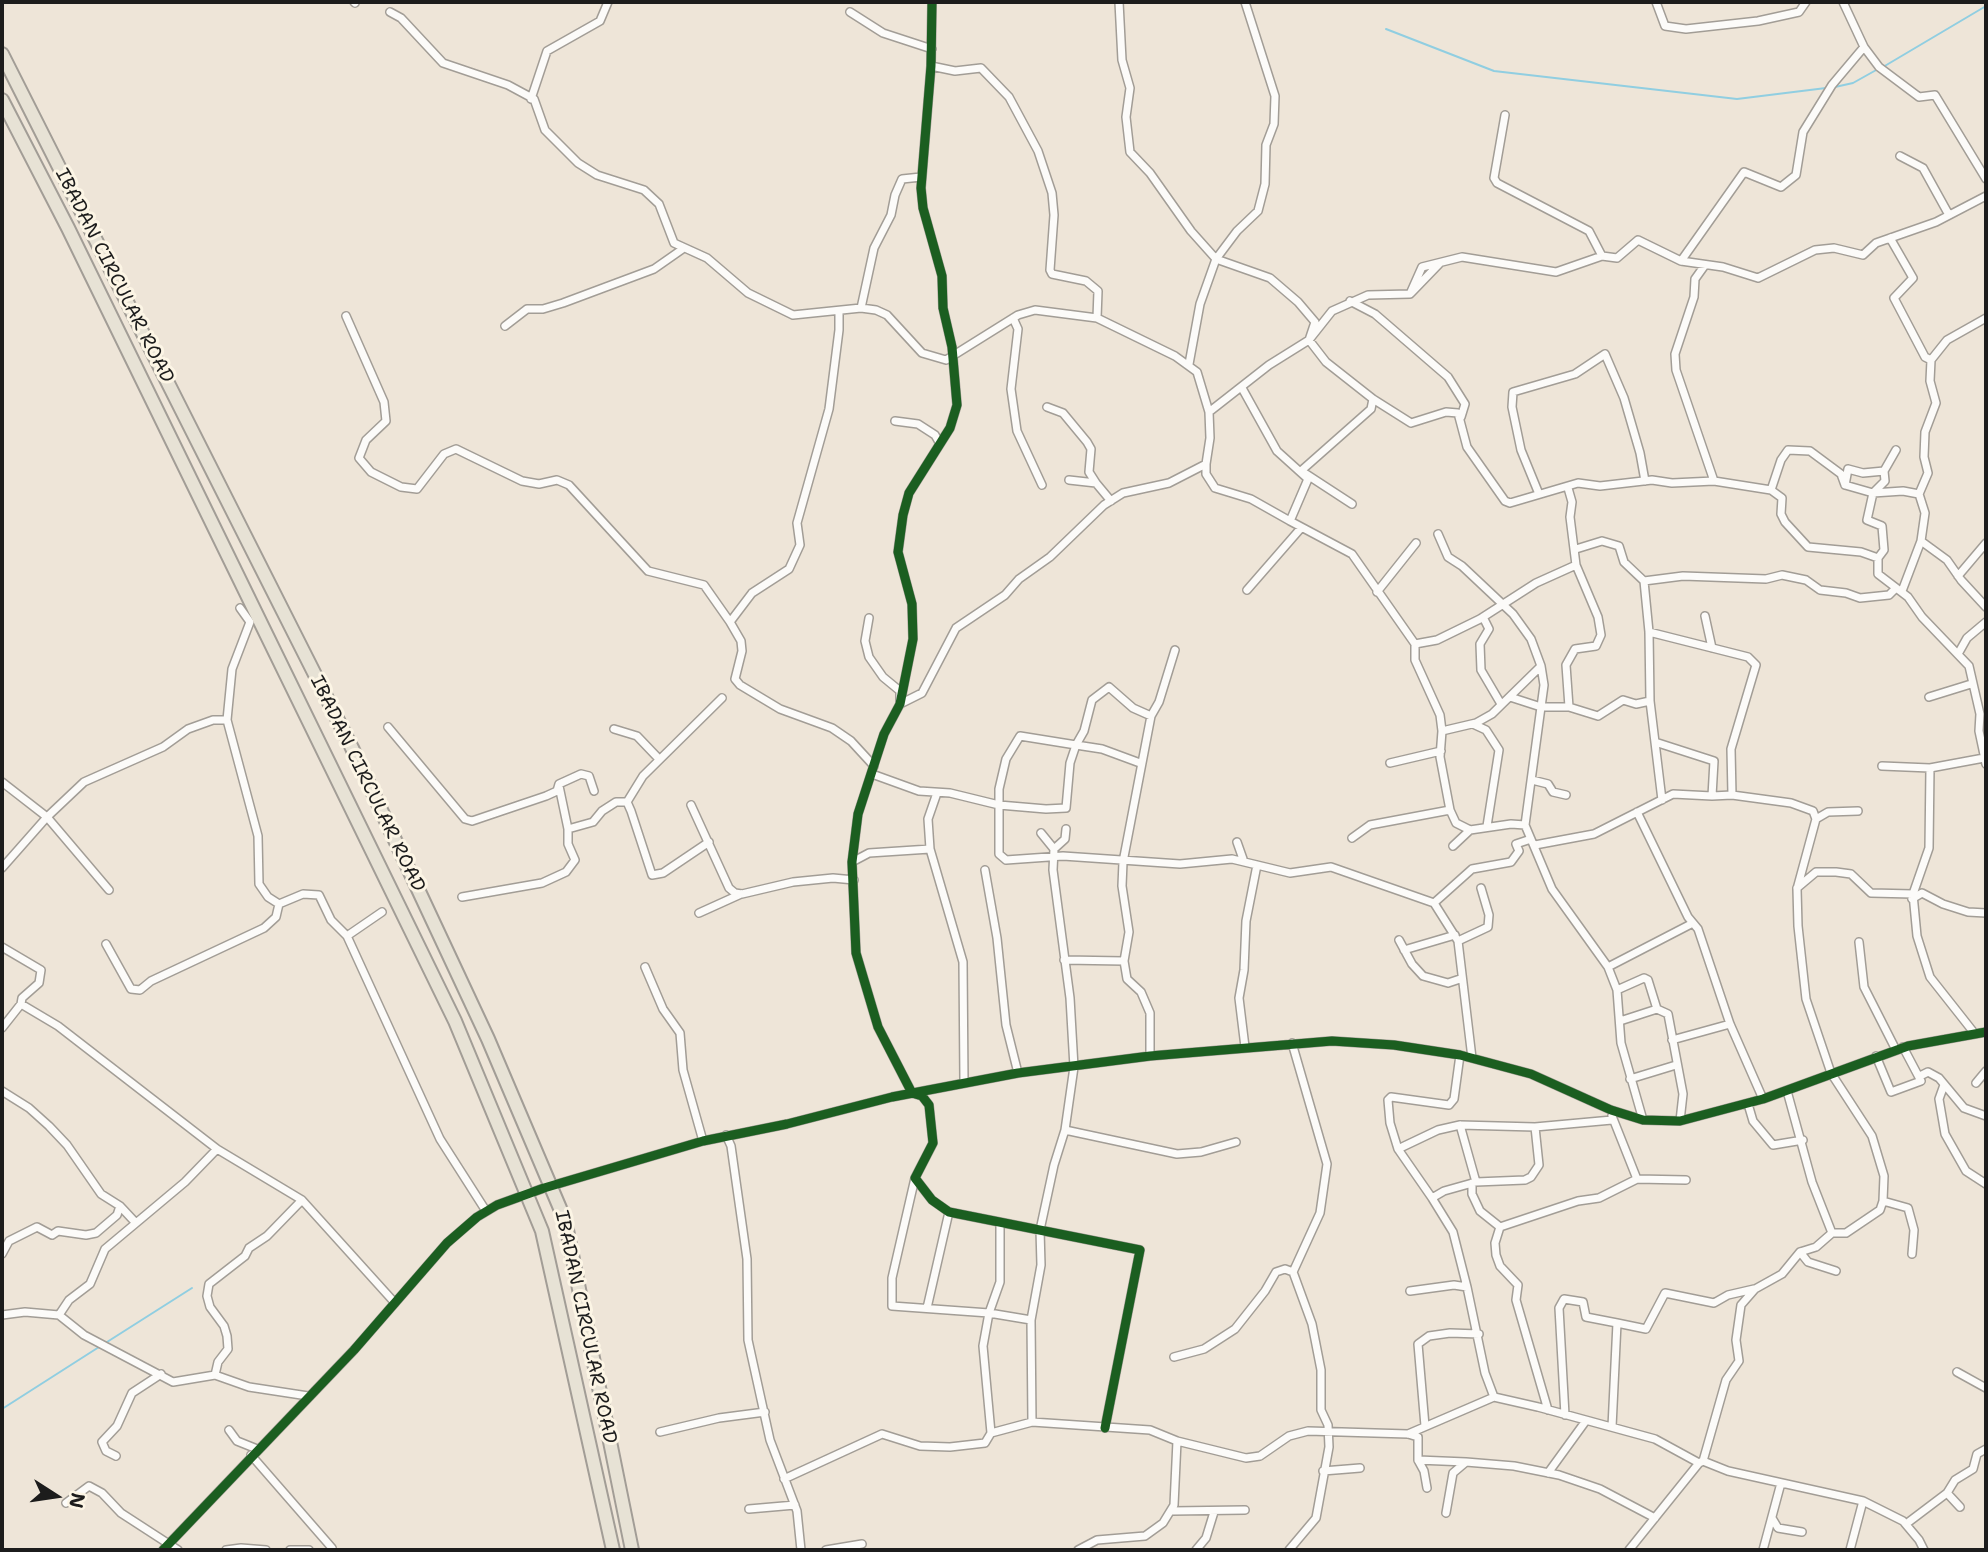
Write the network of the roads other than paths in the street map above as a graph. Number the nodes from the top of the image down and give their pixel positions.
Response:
1 (608, 2) edge
2 (932, 2) edge
3 (1119, 2) edge
4 (1245, 2) edge
5 (1656, 2) edge
6 (1806, 2) edge
7 (1843, 2) edge
8 (390, 12) dead end
9 (849, 12) dead end
10 (1864, 47) junction
11 (932, 49) junction
12 (2, 54) edge
13 (931, 66) junction
14 (531, 99) junction
15 (2, 100) edge
16 (1505, 115) dead end
17 (1900, 156) dead end
18 (921, 177) junction
19 (1986, 179) edge
20 (1986, 196) edge
21 (1949, 215) junction
22 (1891, 238) junction
23 (684, 248) junction
24 (1602, 256) junction
25 (1216, 259) junction
26 (1681, 261) junction
27 (1705, 265) junction
28 (1350, 301) junction
29 (861, 308) junction
30 (839, 311) junction
31 (346, 316) dead end
32 (1013, 318) junction
33 (1097, 318) junction
34 (1986, 318) edge
35 (505, 326) dead end
36 (1309, 340) junction
37 (953, 358) junction
38 (1931, 360) junction
39 (1189, 364) junction
40 (1242, 388) junction
41 (1373, 400) junction
42 (1047, 407) dead end
43 (1209, 412) junction
44 (1461, 416) junction
45 (895, 421) dead end
46 (939, 442) junction
47 (1896, 450) dead end
48 (1206, 464) junction
49 (1884, 471) junction
50 (1304, 472) junction
51 (1069, 480) dead end
52 (1645, 481) junction
53 (1714, 481) junction
54 (1096, 483) junction
55 (1042, 485) dead end
56 (1845, 485) junction
57 (1567, 488) junction
58 (1771, 489) junction
59 (1873, 493) junction
60 (1539, 494) junction
61 (1919, 494) junction
62 (1111, 501) junction
63 (1352, 504) dead end
64 (1290, 521) junction
65 (1301, 528) junction
66 (1438, 534) dead end
67 (1921, 541) junction
68 (1416, 543) dead end
69 (1986, 543) edge
70 (1576, 549) junction
71 (1878, 558) junction
72 (1576, 565) junction
73 (1958, 576) junction
74 (1644, 581) junction
75 (1247, 590) dead end
76 (1899, 590) junction
77 (1986, 590) edge
78 (1377, 592) junction
79 (1979, 597) junction
80 (1502, 604) junction
81 (1986, 607) edge
82 (240, 608) dead end
83 (1705, 616) dead end
84 (1483, 617) junction
85 (869, 618) dead end
86 (730, 622) junction
87 (1986, 622) edge
88 (1649, 632) junction
89 (1415, 644) junction
90 (1712, 648) junction
91 (1175, 650) dead end
92 (1958, 654) junction
93 (1541, 667) junction
94 (1971, 684) junction
95 (1510, 697) junction
96 (1929, 697) dead end
97 (722, 698) dead end
98 (1650, 701) junction
99 (900, 704) junction
100 (1501, 704) junction
101 (1569, 707) junction
102 (1541, 708) junction
103 (1151, 716) junction
104 (226, 719) junction
105 (1472, 724) junction
106 (388, 727) dead end
107 (614, 729) dead end
108 (1443, 731) junction
109 (1655, 742) junction
110 (1076, 745) junction
111 (1441, 751) junction
112 (659, 759) junction
113 (1985, 761) edge
114 (1140, 762) junction
115 (1390, 763) dead end
116 (1882, 766) dead end
117 (1930, 768) junction
118 (873, 770) junction
119 (1532, 780) junction
120 (2, 782) edge
121 (559, 784) junction
122 (594, 791) dead end
123 (937, 793) junction
124 (1732, 795) junction
125 (1566, 796) dead end
126 (1712, 796) junction
127 (1662, 800) junction
128 (627, 802) junction
129 (691, 805) dead end
130 (999, 805) junction
131 (1450, 810) junction
132 (1858, 811) dead end
133 (1637, 812) junction
134 (47, 817) junction
135 (1816, 819) junction
136 (1525, 825) junction
137 (1487, 826) junction
138 (568, 829) junction
139 (1066, 829) dead end
140 (1470, 830) junction
141 (1041, 833) dead end
142 (1352, 838) dead end
143 (709, 842) junction
144 (1237, 842) dead end
145 (1533, 842) junction
146 (1453, 846) dead end
147 (930, 849) junction
148 (1054, 849) junction
149 (1053, 858) junction
150 (1243, 859) junction
151 (852, 862) junction
152 (1123, 862) junction
153 (1257, 865) junction
154 (2, 868) edge
155 (985, 870) dead end
156 (854, 880) junction
157 (1481, 888) dead end
158 (1797, 889) junction
159 (109, 890) dead end
160 (742, 894) junction
161 (462, 897) dead end
162 (1912, 897) junction
163 (1434, 903) junction
164 (279, 904) junction
165 (382, 912) dead end
166 (699, 913) dead end
167 (1986, 913) edge
168 (1693, 923) junction
169 (348, 936) junction
170 (1457, 938) junction
171 (1399, 940) dead end
172 (1859, 942) dead end
173 (106, 944) dead end
174 (2, 947) edge
175 (1404, 950) junction
176 (1064, 960) junction
177 (1124, 961) junction
178 (645, 967) dead end
179 (1608, 967) junction
180 (1460, 979) junction
181 (1617, 990) junction
182 (21, 1003) junction
183 (1657, 1009) junction
184 (1620, 1021) junction
185 (1730, 1024) junction
186 (2, 1028) edge
187 (1986, 1031) edge
188 (1975, 1034) junction
189 (1672, 1040) junction
190 (1292, 1043) junction
191 (1245, 1047) junction
192 (1900, 1049) junction
193 (1460, 1055) junction
194 (1150, 1056) junction
195 (1876, 1056) junction
196 (1472, 1058) junction
197 (1676, 1065) junction
198 (1074, 1067) junction
199 (1986, 1071) edge
200 (1018, 1073) junction
201 (1831, 1073) junction
202 (1920, 1076) junction
203 (1630, 1079) junction
204 (964, 1082) junction
205 (1976, 1083) dead end
206 (1944, 1085) junction
207 (2, 1091) edge
208 (1787, 1091) junction
209 (912, 1093) junction
210 (1763, 1099) junction
211 (1748, 1104) junction
212 (1611, 1110) junction
213 (1986, 1116) edge
214 (1612, 1120) junction
215 (1643, 1120) junction
216 (1680, 1121) junction
217 (1460, 1125) junction
218 (1535, 1127) junction
219 (1065, 1130) junction
220 (726, 1135) junction
221 (1802, 1140) junction
222 (703, 1141) junction
223 (1236, 1142) dead end
224 (217, 1149) junction
225 (1398, 1149) junction
226 (915, 1178) junction
227 (1637, 1179) junction
228 (1686, 1180) dead end
229 (1474, 1183) junction
230 (1986, 1184) edge
231 (1432, 1198) junction
232 (302, 1200) junction
233 (1883, 1201) junction
234 (120, 1206) junction
235 (486, 1211) junction
236 (949, 1212) junction
237 (135, 1222) junction
238 (1000, 1223) junction
239 (1500, 1227) junction
240 (1040, 1230) junction
241 (1832, 1233) junction
242 (1800, 1252) junction
243 (2, 1254) edge
244 (1912, 1254) dead end
245 (1836, 1271) dead end
246 (1293, 1272) junction
247 (1466, 1287) junction
248 (1755, 1289) junction
249 (1410, 1291) dead end
250 (395, 1303) junction
251 (927, 1308) junction
252 (989, 1313) junction
253 (3, 1314) edge
254 (59, 1315) junction
255 (1031, 1320) junction
256 (1617, 1323) junction
257 (1479, 1334) junction
258 (1174, 1357) dead end
259 (1957, 1372) dead end
260 (161, 1374) junction
261 (215, 1375) junction
262 (1986, 1388) edge
263 (308, 1396) junction
264 (1494, 1397) junction
265 (1548, 1410) junction
266 (765, 1412) junction
267 (1565, 1415) junction
268 (1032, 1422) junction
269 (1585, 1422) junction
270 (1425, 1426) junction
271 (1612, 1427) junction
272 (1105, 1428) junction
273 (229, 1430) dead end
274 (660, 1432) dead end
275 (991, 1433) junction
276 (1329, 1433) junction
277 (1408, 1434) junction
278 (1177, 1441) junction
279 (1986, 1449) edge
280 (254, 1452) junction
281 (116, 1456) dead end
282 (1418, 1460) junction
283 (1466, 1462) junction
284 (1701, 1462) junction
285 (1360, 1468) dead end
286 (1323, 1471) junction
287 (1548, 1473) junction
288 (784, 1479) junction
289 (1781, 1483) junction
290 (1427, 1488) dead end
291 (1947, 1493) junction
292 (1863, 1501) junction
293 (66, 1503) dead end
294 (795, 1505) junction
295 (1960, 1507) dead end
296 (749, 1509) dead end
297 (1245, 1510) dead end
298 (1172, 1511) junction
299 (1214, 1512) junction
300 (1446, 1513) dead end
301 (1655, 1518) junction
302 (1772, 1518) junction
303 (1906, 1524) junction
304 (1802, 1532) dead end
305 (862, 1544) dead end
306 (166, 1548) edge
307 (847, 1549) edge
308 (178, 1550) edge
309 (226, 1550) edge
310 (266, 1550) edge
311 (290, 1550) edge
312 (309, 1550) edge
313 (331, 1550) edge
314 (612, 1550) edge
315 (632, 1550) edge
316 (801, 1550) edge
317 (826, 1550) edge
318 (1079, 1550) edge
319 (1196, 1550) edge
320 (1289, 1550) edge
321 (1629, 1550) edge
322 (1763, 1550) edge
323 (1850, 1550) edge
324 (1924, 1550) edge

1 - 14 street
2 - 11 street
3 - 25 street
4 - 25 street
5 - 6 street
7 - 10 street
8 - 14 street
9 - 11 street
10 - 19 street
10 - 26 street
11 - 13 street
12 - 315 highway, IBADAN CIRCULAR ROAD
13 - 18 street
13 - 33 street
14 - 23 street
15 - 314 highway, IBADAN CIRCULAR ROAD
16 - 24 street
17 - 21 street
18 - 29 street
18 - 37 street
20 - 21 street
21 - 22 street
22 - 27 street
22 - 38 street
23 - 30 street
23 - 35 street
24 - 26 street
24 - 28 street
25 - 36 street
25 - 39 street
26 - 27 street
27 - 53 street
28 - 36 street
28 - 44 street
29 - 30 street
29 - 37 street
30 - 86 street
31 - 86 street
32 - 33 street
32 - 37 street
32 - 55 street
33 - 39 street
34 - 38 street
36 - 40 street
36 - 41 street
37 - 46 street
38 - 61 street
39 - 43 street
40 - 43 street
40 - 50 street
41 - 44 street
41 - 50 street
42 - 54 street
43 - 48 street
44 - 60 street
45 - 46 street
46 - 99 street
47 - 49 street
48 - 62 street
48 - 64 street
49 - 56 street
49 - 59 street
50 - 63 street
50 - 64 street
51 - 54 street
52 - 53 street
52 - 57 street
52 - 60 street
53 - 58 street
54 - 62 street
56 - 58 street
56 - 59 street
57 - 60 street
57 - 70 street
58 - 71 street
59 - 61 street
59 - 71 street
61 - 67 street
62 - 99 street
64 - 65 street
65 - 75 street
65 - 78 street
66 - 80 street
67 - 73 street
67 - 76 street
68 - 78 street
69 - 73 street
70 - 72 street
70 - 74 street
71 - 76 street
72 - 80 street
72 - 101 street
73 - 79 street
74 - 76 street
74 - 88 street
76 - 92 street
77 - 79 street
78 - 89 street
79 - 81 street
80 - 84 street
80 - 93 street
82 - 104 street
83 - 90 street
84 - 89 street
84 - 100 street
85 - 99 street
86 - 118 street
87 - 92 street
88 - 90 street
88 - 98 street
89 - 108 street
90 - 124 street
91 - 103 street
92 - 94 street
93 - 95 street
93 - 102 street
94 - 96 street
94 - 113 street
95 - 100 street
95 - 102 street
97 - 112 street
98 - 101 street
98 - 109 street
99 - 118 street
100 - 105 street
101 - 102 street
102 - 119 street
103 - 110 street
103 - 114 street
104 - 134 street
104 - 164 street
105 - 108 street
105 - 137 street
106 - 121 street
107 - 112 street
108 - 111 street
109 - 126 street
109 - 127 street
110 - 114 street
110 - 130 street
110 - 130 street
111 - 115 street
111 - 131 street
112 - 128 street
113 - 117 street
114 - 152 street
116 - 117 street
117 - 162 street
118 - 123 street
118 - 151 street
119 - 125 street
119 - 136 street
120 - 134 street
121 - 122 street
121 - 138 street
123 - 130 street
123 - 147 street
124 - 126 street
124 - 135 street
126 - 127 street
127 - 133 street
128 - 138 street
128 - 143 street
129 - 143 street
130 - 149 street
131 - 140 street
131 - 142 street
132 - 135 street
133 - 145 street
133 - 168 street
134 - 154 street
134 - 159 street
135 - 158 street
136 - 137 street
136 - 145 street
137 - 140 street
138 - 161 street
139 - 148 street
140 - 146 street
141 - 148 street
143 - 160 street
144 - 150 street
145 - 163 street
145 - 179 street
147 - 151 street
147 - 204 street
148 - 149 street
149 - 152 street
149 - 176 street
150 - 152 street
150 - 153 street
151 - 156 street
152 - 177 street
153 - 163 street
153 - 191 street
155 - 200 street
156 - 160 street
156 - 209 street
157 - 170 street
158 - 162 street
158 - 201 street
160 - 166 street
162 - 167 street
162 - 188 street
163 - 170 street
164 - 169 street
164 - 173 street
165 - 169 street
168 - 179 street
168 - 185 street
169 - 235 street
170 - 175 street
170 - 180 street
171 - 175 street
172 - 192 street
174 - 182 street
175 - 180 street
176 - 177 street
176 - 198 street
177 - 194 street
178 - 222 street
179 - 181 street
180 - 196 street
181 - 183 street
181 - 184 street
182 - 186 street
182 - 224 street
183 - 184 street
183 - 189 street
184 - 203 street
185 - 189 street
185 - 210 street
187 - 188 street
188 - 192 street
189 - 197 street
190 - 191 street
190 - 193 street
190 - 246 street
191 - 194 street
192 - 195 street
192 - 202 street
193 - 196 street
193 - 225 street
194 - 198 street
195 - 201 street
195 - 202 street
196 - 212 street
197 - 203 street
197 - 216 street
198 - 200 street
198 - 219 street
199 - 205 street
200 - 204 street
201 - 208 street
201 - 233 street
202 - 206 street
203 - 215 street
204 - 209 street
206 - 213 street
206 - 230 street
207 - 234 street
208 - 210 street
208 - 221 street
209 - 220 street
209 - 226 street
210 - 211 street
211 - 216 street
211 - 221 street
212 - 214 street
212 - 215 street
214 - 218 street
214 - 227 street
215 - 216 street
217 - 218 street
217 - 225 street
217 - 229 street
218 - 229 street
219 - 223 street
219 - 240 street
220 - 222 street
220 - 266 street
221 - 241 street
222 - 235 street
224 - 232 street
224 - 237 street
225 - 231 street
226 - 236 street
226 - 251 street
227 - 228 street
227 - 239 street
229 - 231 street
229 - 239 street
231 - 247 street
232 - 250 street
232 - 261 street
233 - 241 street
233 - 244 street
234 - 237 street
234 - 243 street
235 - 250 street
236 - 238 street
236 - 251 street
237 - 254 street
238 - 240 street
238 - 252 street
239 - 265 street
240 - 255 street
240 - 272 street
241 - 242 street
242 - 245 street
242 - 248 street
246 - 258 street
246 - 276 street
247 - 249 street
247 - 257 street
248 - 256 street
248 - 284 street
250 - 263 street
251 - 252 street
252 - 255 street
252 - 275 street
253 - 254 street
254 - 260 street
255 - 268 street
256 - 267 street
256 - 271 street
257 - 264 street
257 - 270 street
259 - 262 street
260 - 261 street
260 - 281 street
261 - 263 street
263 - 280 street
264 - 265 street
264 - 270 street
265 - 267 street
266 - 274 street
266 - 288 street
267 - 269 street
268 - 272 street
268 - 275 street
269 - 271 street
269 - 287 street
270 - 277 street
271 - 284 street
272 - 278 street
273 - 280 street
275 - 288 street
276 - 277 street
276 - 278 street
276 - 286 street
277 - 282 street
278 - 298 street
279 - 291 street
280 - 306 street
280 - 313 street
282 - 283 street
282 - 290 street
283 - 287 street
283 - 300 street
284 - 289 street
284 - 301 street
285 - 286 street
286 - 320 street
287 - 301 street
288 - 294 street
289 - 292 street
289 - 302 street
291 - 295 street
291 - 303 street
292 - 303 street
292 - 323 street
293 - 306 street
294 - 296 street
294 - 316 street
297 - 299 street
298 - 299 street
298 - 318 street
299 - 319 street
301 - 321 street
302 - 304 street
302 - 322 street
303 - 324 street
305 - 307 street
306 - 308 street
307 - 317 street
309 - 310 street
311 - 312 street

